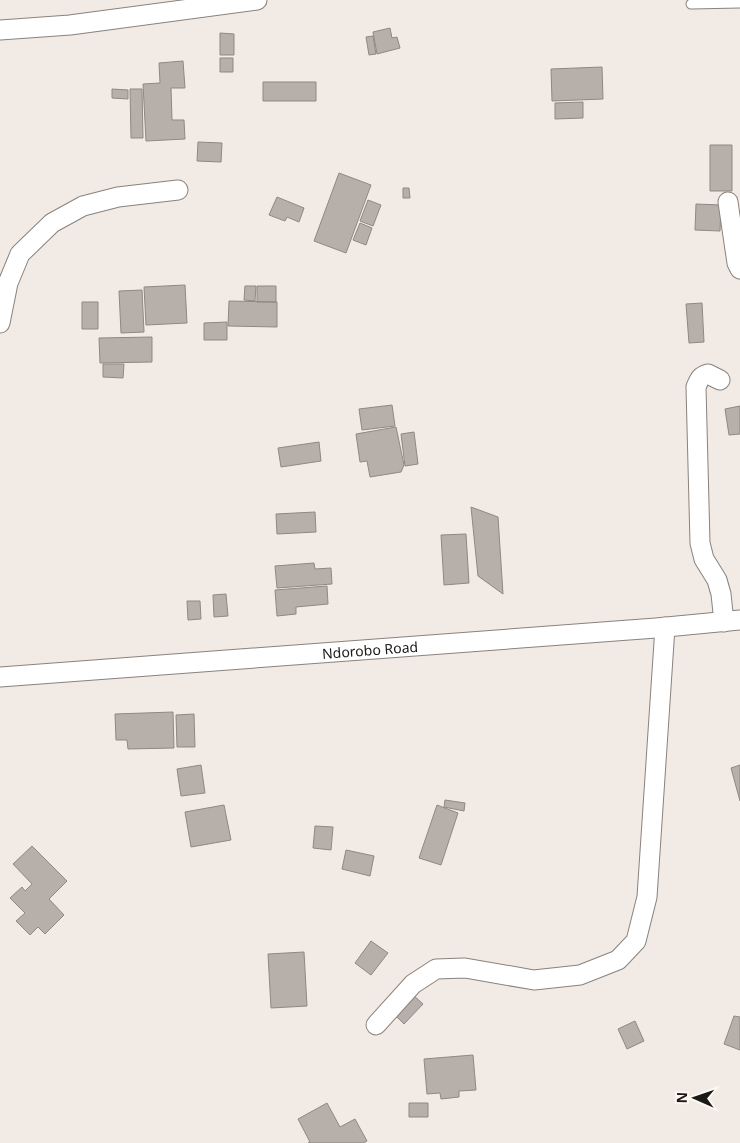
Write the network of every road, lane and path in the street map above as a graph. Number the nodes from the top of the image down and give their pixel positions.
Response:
1 (257, 0) edge
2 (740, 3) edge
3 (691, 4) dead end
4 (0, 30) edge
5 (178, 190) dead end
6 (728, 202) dead end
7 (740, 269) edge
8 (0, 323) edge
9 (720, 380) dead end
10 (732, 621) edge
11 (665, 627) junction
12 (0, 677) edge
13 (376, 1025) dead end

1 - 4 street
2 - 3 lane
5 - 8 street
6 - 7 street
9 - 10 street
10 - 11 street, Ndorobo Road
11 - 12 street, Ndorobo Road
11 - 13 street

